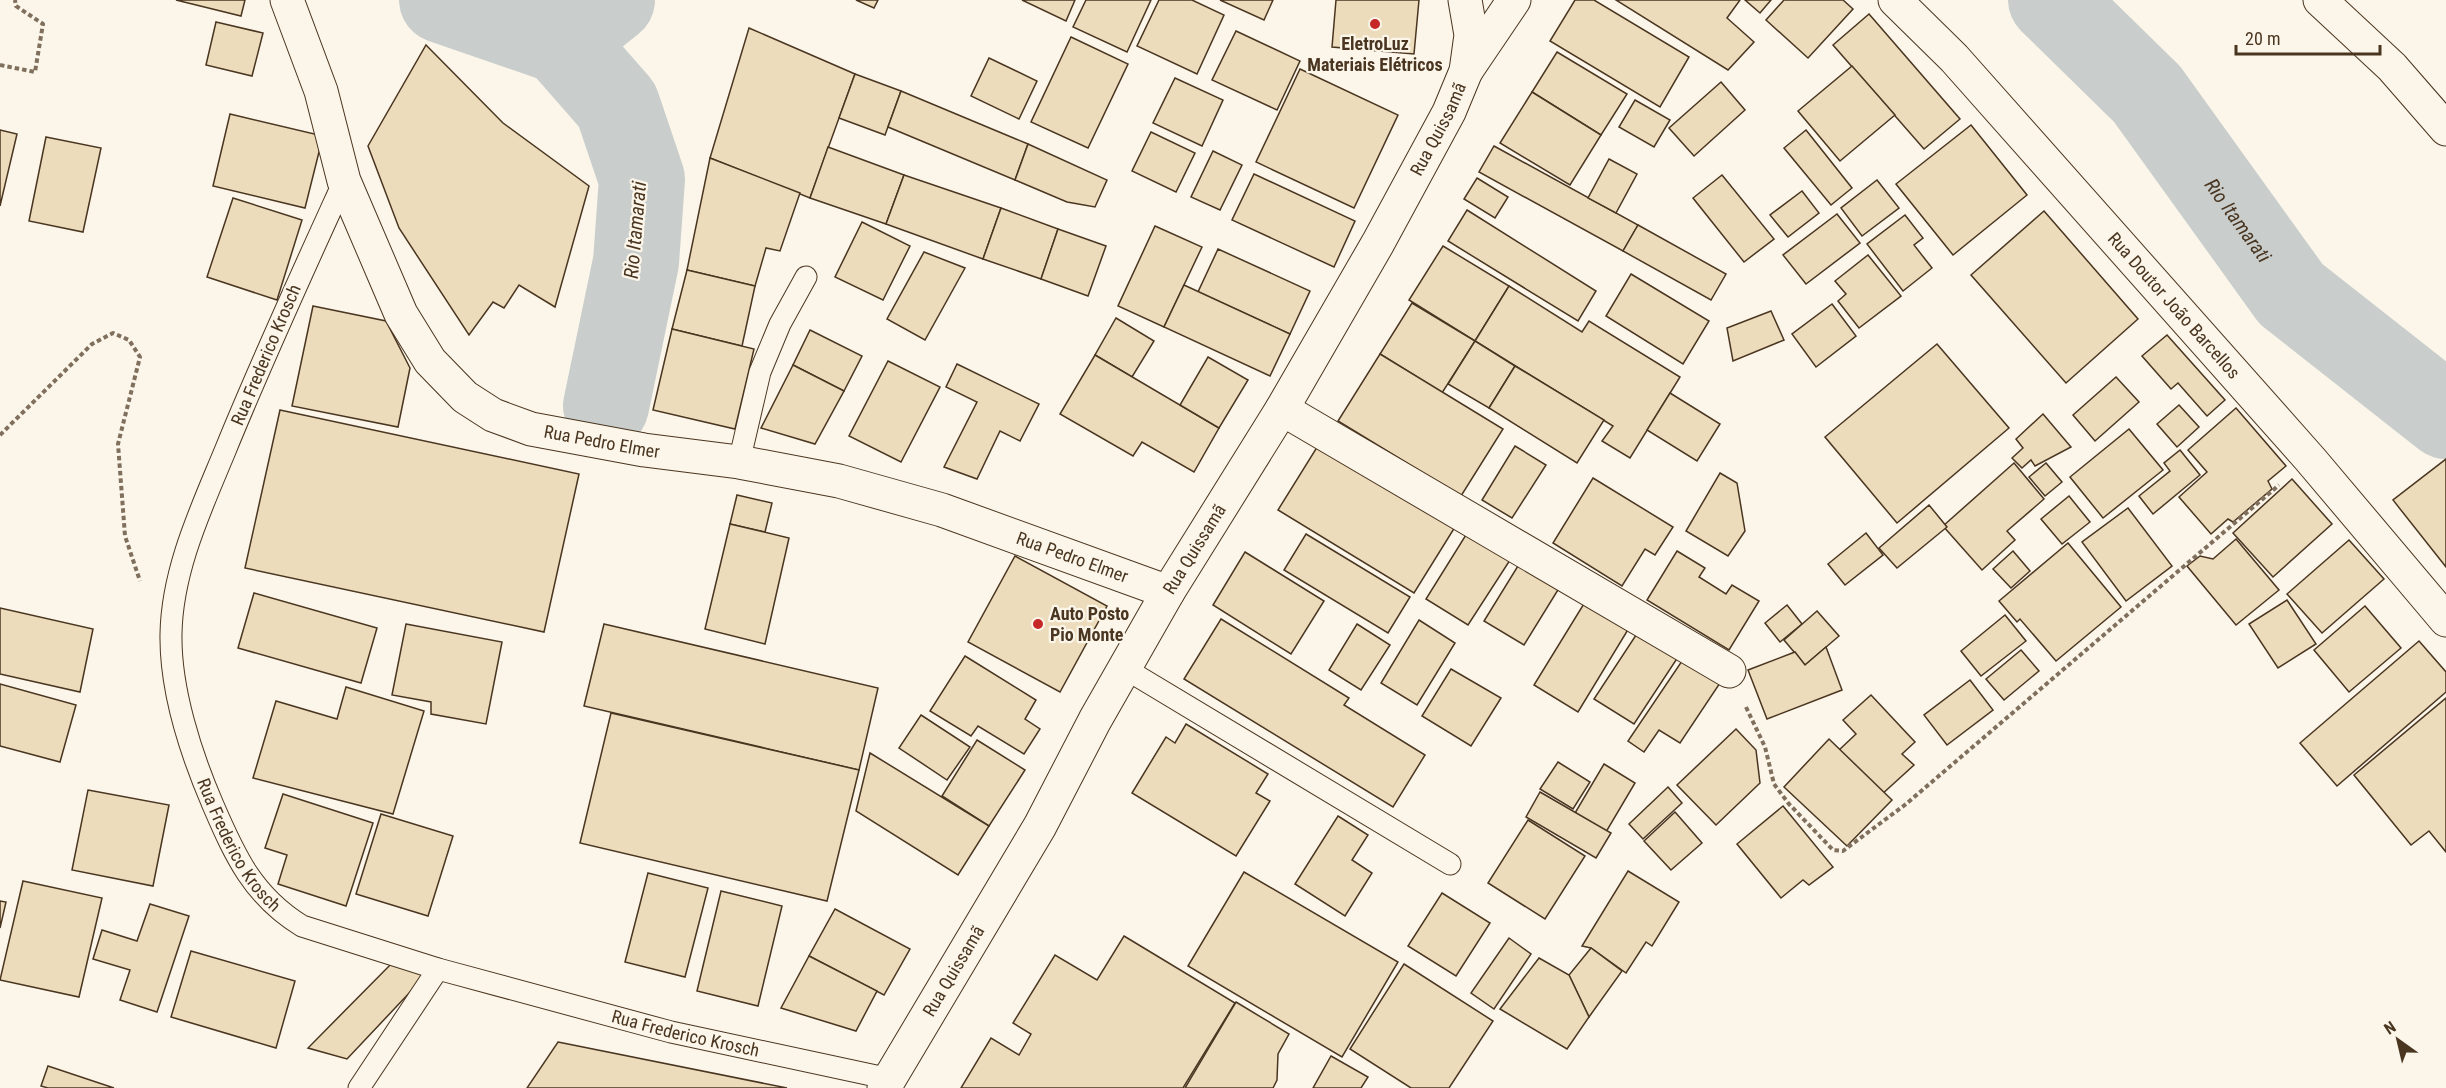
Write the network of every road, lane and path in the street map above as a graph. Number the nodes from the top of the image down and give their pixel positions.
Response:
1 (15, 0) edge
2 (287, 0) edge
3 (1465, 0) edge
4 (1514, 0) edge
5 (1894, 0) edge
6 (2320, 0) edge
7 (0, 65) edge
8 (1466, 71) junction
9 (2446, 129) edge
10 (344, 182) junction
11 (806, 277) dead end
12 (1282, 409) junction
13 (0, 435) edge
14 (2310, 459) junction
15 (739, 462) junction
16 (1168, 592) junction
17 (2446, 620) edge
18 (171, 633) junction
19 (1124, 668) junction
20 (1728, 671) joint
21 (1450, 864) dead end
22 (438, 969) junction
23 (887, 1083) edge
24 (359, 1088) edge

1 - 7 path
2 - 10 street, Rua Pedro Elmer
3 - 8 street, Rua Quissamã
4 - 8 street
5 - 14 street, Rua Doutor João Barcellos
6 - 9 street
8 - 12 street, Rua Quissamã
10 - 15 street, Rua Pedro Elmer
10 - 18 lane, Rua Frederico Krosch
11 - 15 lane
12 - 16 street, Rua Quissamã
12 - 20 street
13 - 18 path
14 - 17 street, Rua Doutor João Barcellos
14 - 20 path
15 - 16 street, Rua Pedro Elmer
16 - 19 street, Rua Quissamã
18 - 22 lane, Rua Frederico Krosch
19 - 21 lane
19 - 23 street, Rua Quissamã
22 - 23 lane, Rua Frederico Krosch
22 - 24 lane

